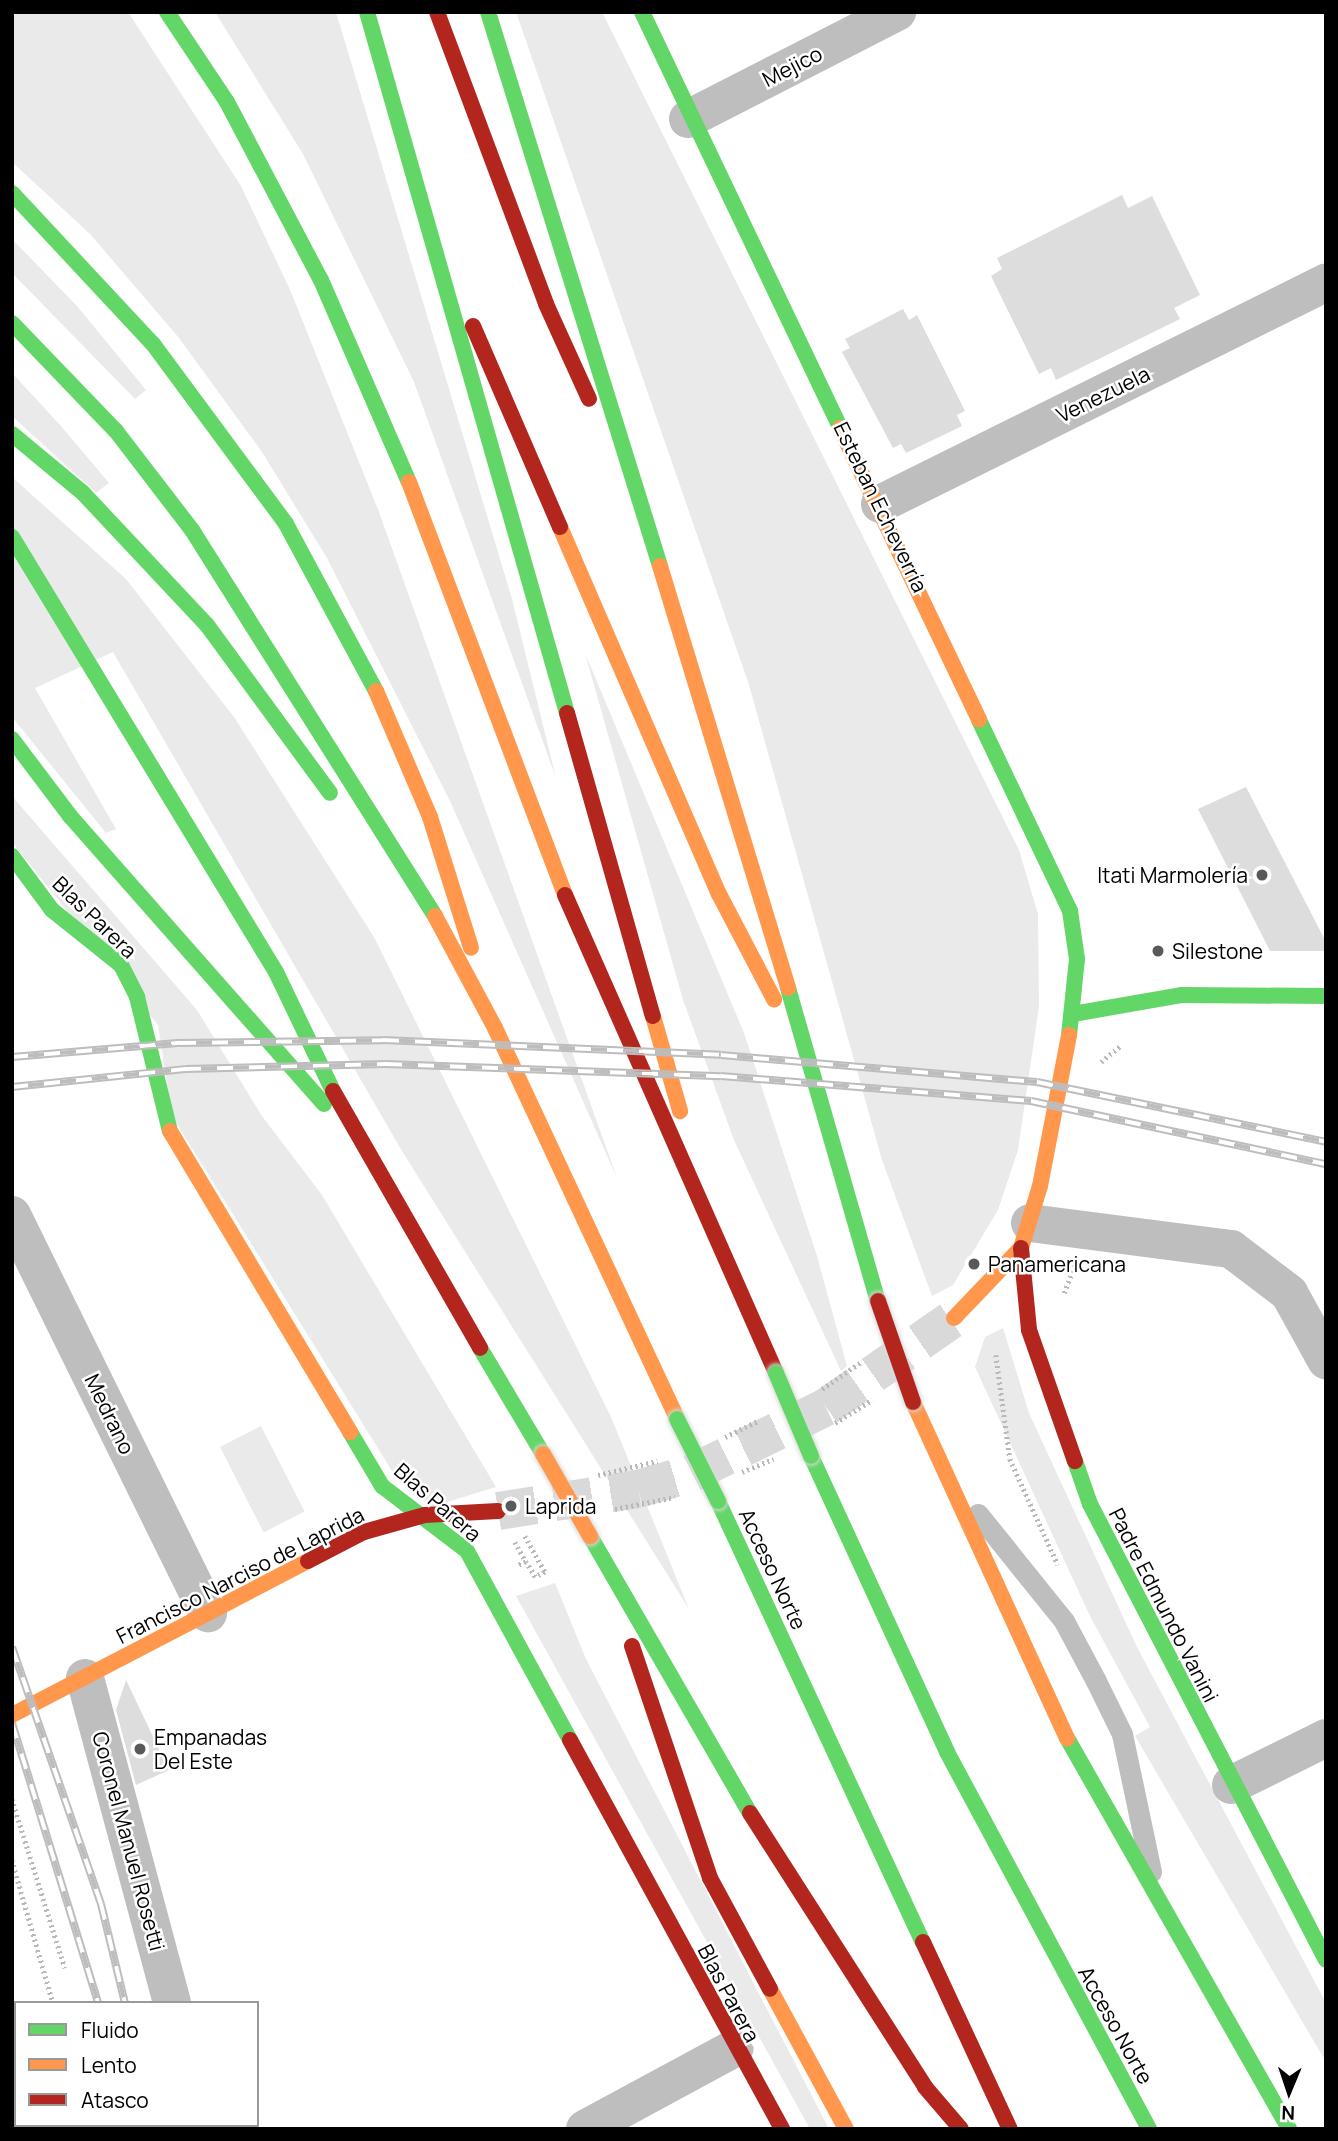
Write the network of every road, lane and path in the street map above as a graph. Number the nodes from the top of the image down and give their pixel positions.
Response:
1 (167, 12) edge
2 (367, 12) edge
3 (437, 12) edge
4 (488, 12) edge
5 (642, 12) edge
6 (897, 12) edge
7 (688, 119) junction
8 (12, 193) edge
9 (433, 242) junction
10 (1326, 284) edge
11 (12, 323) edge
12 (12, 435) edge
13 (880, 504) junction
14 (638, 506) junction
15 (12, 537) edge
16 (12, 739) edge
17 (12, 856) edge
18 (440, 924) junction
19 (1326, 996) edge
20 (1073, 1014) junction
21 (495, 1028) junction
22 (808, 1066) junction
23 (361, 1148) junction
24 (12, 1215) edge
25 (710, 1218) junction
26 (1026, 1235) junction
27 (954, 1318) tunnel mouth
28 (1326, 1360) edge
29 (945, 1474) junction
30 (498, 1511) tunnel mouth
31 (425, 1515) junction
32 (530, 1545) dead end
33 (526, 1562) dead end
34 (607, 1571) junction
35 (208, 1613) junction
36 (85, 1678) junction
37 (12, 1715) edge
38 (1326, 1738) edge
39 (1231, 1785) junction
40 (12, 1799) edge
41 (12, 1860) edge
42 (1159, 1908) junction
43 (1326, 1960) edge
44 (65, 1968) dead end
45 (52, 2001) edge
46 (171, 2001) edge
47 (735, 2048) junction
48 (585, 2129) edge
49 (782, 2129) edge
50 (846, 2129) edge
51 (961, 2129) edge
52 (1010, 2129) edge
53 (1149, 2129) edge
54 (1289, 2129) edge

1 - 25 main road
2 - 9 main road
3 - 14 main road
4 - 14 main road
5 - 7 main road, Esteban Echeverría
6 - 7 street, Mejico
7 - 13 main road, Esteban Echeverría
8 - 21 main road
9 - 22 main road
9 - 25 main road
10 - 13 street, Venezuela
11 - 18 main road
12 - 18 main road
13 - 20 main road, Esteban Echeverría
14 - 22 main road
15 - 23 main road
16 - 23 main road
17 - 31 main road, Blas Parera
18 - 21 main road
19 - 20 main road
20 - 26 main road
21 - 52 main road, Acceso Norte, bridge
22 - 29 main road, bridge
23 - 34 main road, bridge
24 - 35 street, Medrano
25 - 53 main road, Acceso Norte, bridge
26 - 27 main road
26 - 28 street
26 - 39 main road, Padre Edmundo Vanini
29 - 42 main road
29 - 42 lane
30 - 31 main road, Francisco Narciso de Laprida
31 - 35 main road, Francisco Narciso de Laprida
31 - 47 main road, Blas Parera
32 - 33 path
34 - 50 main road
34 - 51 main road
35 - 36 main road, Francisco Narciso de Laprida
36 - 37 main road, Francisco Narciso de Laprida
36 - 46 street, Coronel Manuel Rosetti
38 - 39 street
39 - 43 main road, Padre Edmundo Vanini
40 - 44 path
41 - 45 path
42 - 54 main road
47 - 48 street
47 - 49 main road, Blas Parera

